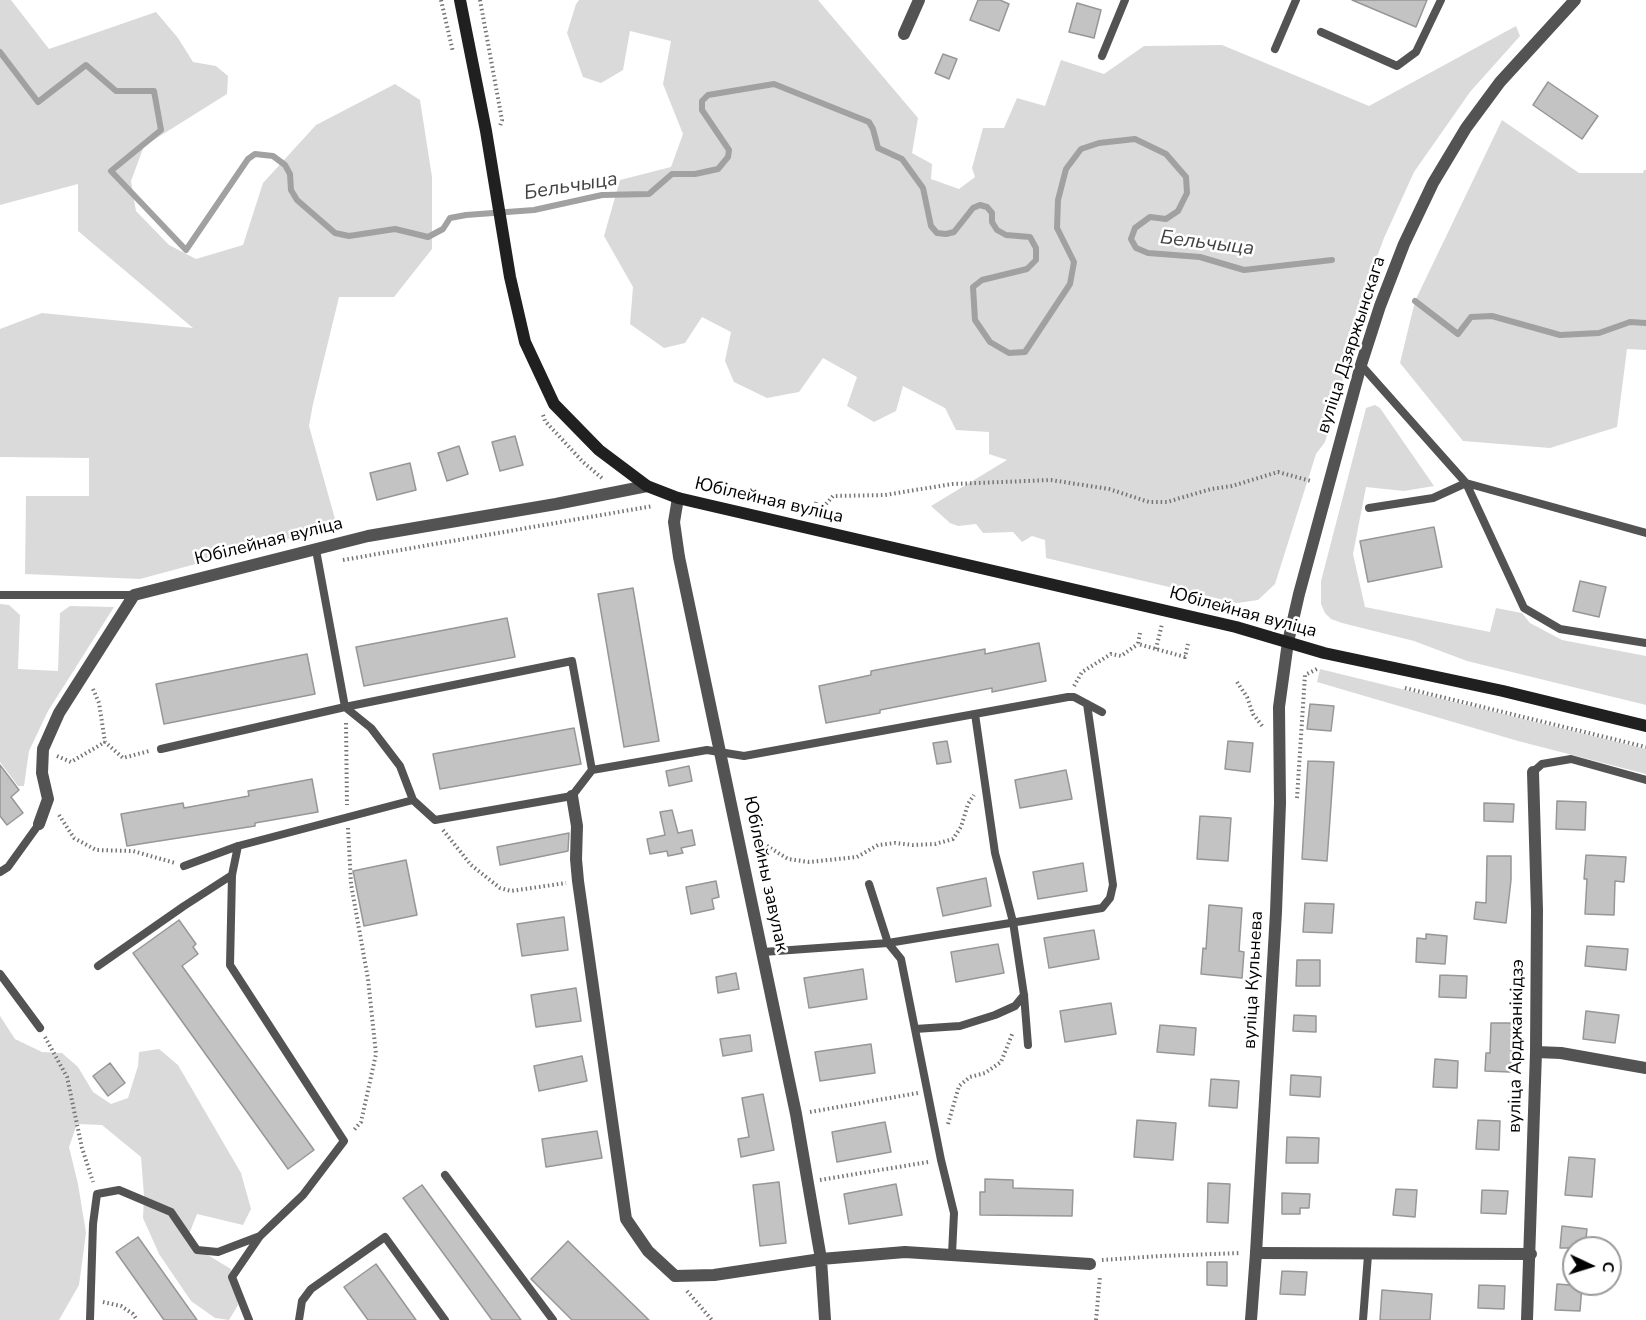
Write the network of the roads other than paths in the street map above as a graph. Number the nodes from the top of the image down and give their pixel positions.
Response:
1 (460, 0) edge
2 (919, 0) edge
3 (1125, 0) edge
4 (1296, 0) edge
5 (1441, 0) edge
6 (1575, 0) edge
7 (1321, 32) dead end
8 (904, 34) dead end
9 (1275, 49) dead end
10 (1102, 56) dead end
11 (1361, 365) junction
12 (1466, 483) junction
13 (647, 486) junction
14 (678, 498) junction
15 (1369, 508) dead end
16 (1646, 533) edge
17 (316, 550) junction
18 (0, 595) edge
19 (134, 595) junction
20 (1288, 642) junction
21 (1646, 643) edge
22 (1087, 704) junction
23 (345, 707) junction
24 (1102, 712) dead end
25 (975, 714) junction
26 (1646, 726) edge
27 (160, 749) road end
28 (721, 751) junction
29 (592, 770) junction
30 (1533, 772) joint
31 (1646, 780) edge
32 (572, 796) junction
33 (413, 800) junction
34 (39, 824) joint
35 (238, 846) junction
36 (184, 866) road end
37 (0, 872) edge
38 (232, 875) junction
39 (869, 884) dead end
40 (1013, 922) junction
41 (888, 943) junction
42 (763, 952) junction
43 (98, 966) dead end
44 (0, 975) edge
45 (1023, 995) junction
46 (40, 1028) road end
47 (915, 1029) junction
48 (1028, 1045) dead end
49 (1536, 1052) junction
50 (1646, 1068) edge
51 (445, 1175) dead end
52 (260, 1236) junction
53 (1256, 1253) junction
54 (952, 1254) junction
55 (1531, 1254) junction
56 (1368, 1255) junction
57 (821, 1259) junction
58 (1096, 1262) road end
59 (90, 1320) edge
60 (249, 1320) edge
61 (299, 1320) edge
62 (445, 1320) edge
63 (553, 1320) edge
64 (825, 1320) edge
65 (1251, 1320) edge
66 (1363, 1320) edge
67 (1527, 1320) edge

1 - 13 main road
2 - 8 street
3 - 10 lane
4 - 9 lane
5 - 7 lane
6 - 11 street, вуліца Дзяржынскага
11 - 12 lane
11 - 20 street, вуліца Дзяржынскага
12 - 15 lane
12 - 16 lane
12 - 21 lane
13 - 14 main road, Юбілейная вуліца
13 - 17 street, Юбілейная вуліца
14 - 20 main road, Юбілейная вуліца
14 - 28 street, Юбілейны завулак
17 - 19 street, Юбілейная вуліца
17 - 23 lane
18 - 19 lane
19 - 34 street
20 - 26 main road, Юбілейная вуліца
20 - 53 street, вуліца Кульнева
22 - 24 lane
22 - 25 lane
22 - 40 lane
23 - 27 lane
23 - 29 lane
23 - 33 lane
25 - 28 lane
25 - 40 lane
28 - 29 lane
28 - 42 street, Юбілейны завулак
29 - 32 lane
30 - 31 lane
30 - 49 street, вуліца Арджанікідзэ
32 - 33 lane
32 - 57 street
33 - 35 lane
34 - 37 lane
35 - 36 lane
35 - 38 lane
38 - 43 lane
38 - 52 lane
39 - 41 lane
40 - 41 lane
40 - 45 lane
41 - 42 lane
41 - 47 lane
42 - 57 street, Юбілейны завулак
44 - 46 lane
45 - 47 lane
45 - 48 lane
47 - 54 lane
49 - 50 street
49 - 55 street, вуліца Арджанікідзэ
51 - 63 lane
52 - 59 lane
52 - 60 lane
53 - 56 street
53 - 65 street, вуліца Кульнева
54 - 57 street
54 - 58 street
55 - 56 street
55 - 67 street, вуліца Арджанікідзэ
56 - 66 lane
57 - 64 street, Юбілейны завулак
61 - 62 lane

